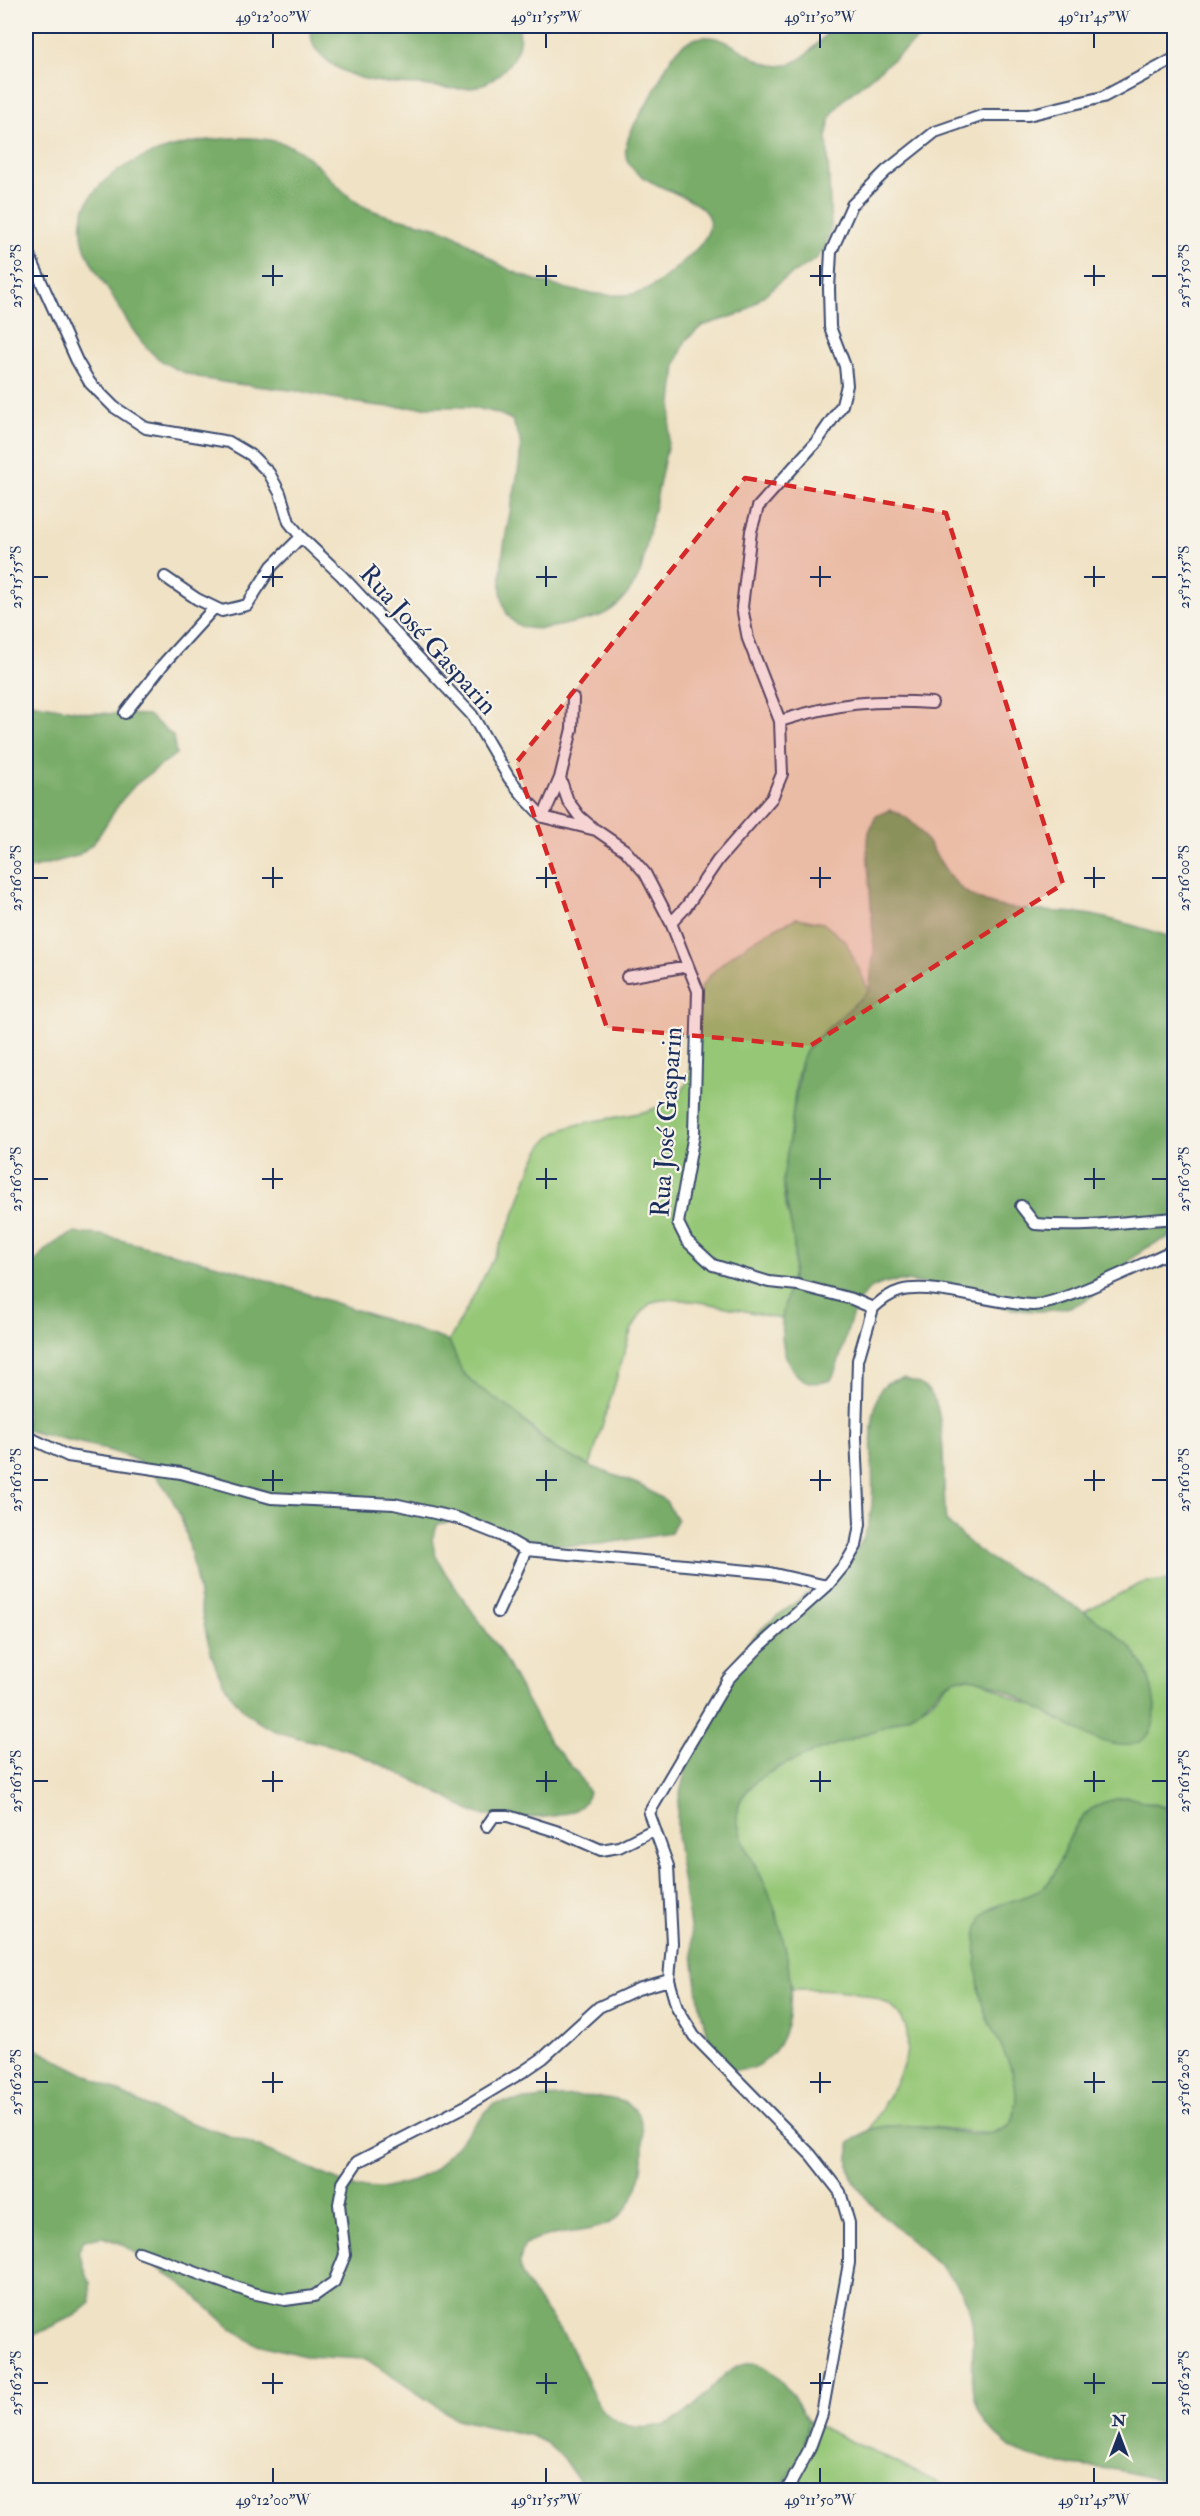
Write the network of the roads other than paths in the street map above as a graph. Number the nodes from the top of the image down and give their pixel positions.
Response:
1 (1174, 59) edge
2 (26, 248) edge
3 (301, 537) junction
4 (165, 577) dead end
5 (214, 608) junction
6 (573, 698) dead end
7 (932, 703) dead end
8 (126, 713) dead end
9 (780, 721) junction
10 (560, 778) junction
11 (543, 817) junction
12 (596, 830) junction
13 (671, 923) junction
14 (688, 966) junction
15 (627, 976) dead end
16 (1021, 1206) dead end
17 (1174, 1218) edge
18 (1174, 1250) edge
19 (873, 1308) junction
20 (26, 1436) edge
21 (526, 1550) junction
22 (827, 1586) junction
23 (498, 1612) dead end
24 (487, 1826) dead end
25 (653, 1830) junction
26 (669, 1980) junction
27 (138, 2252) dead end
28 (787, 2490) edge

1 - 9 street
2 - 3 street, Rua José Gasparin
3 - 5 street
3 - 11 street, Rua José Gasparin
4 - 5 street
5 - 8 street
6 - 10 street
7 - 9 street
9 - 13 street
10 - 11 street
10 - 12 street
11 - 12 street, Rua José Gasparin
12 - 13 street, Rua José Gasparin
13 - 14 street, Rua José Gasparin
14 - 15 street
14 - 19 street, Rua José Gasparin
16 - 17 street
18 - 19 street
19 - 22 street
20 - 21 street
21 - 22 street
21 - 23 street
22 - 25 street
24 - 25 street
25 - 26 street
26 - 27 street
26 - 28 street

